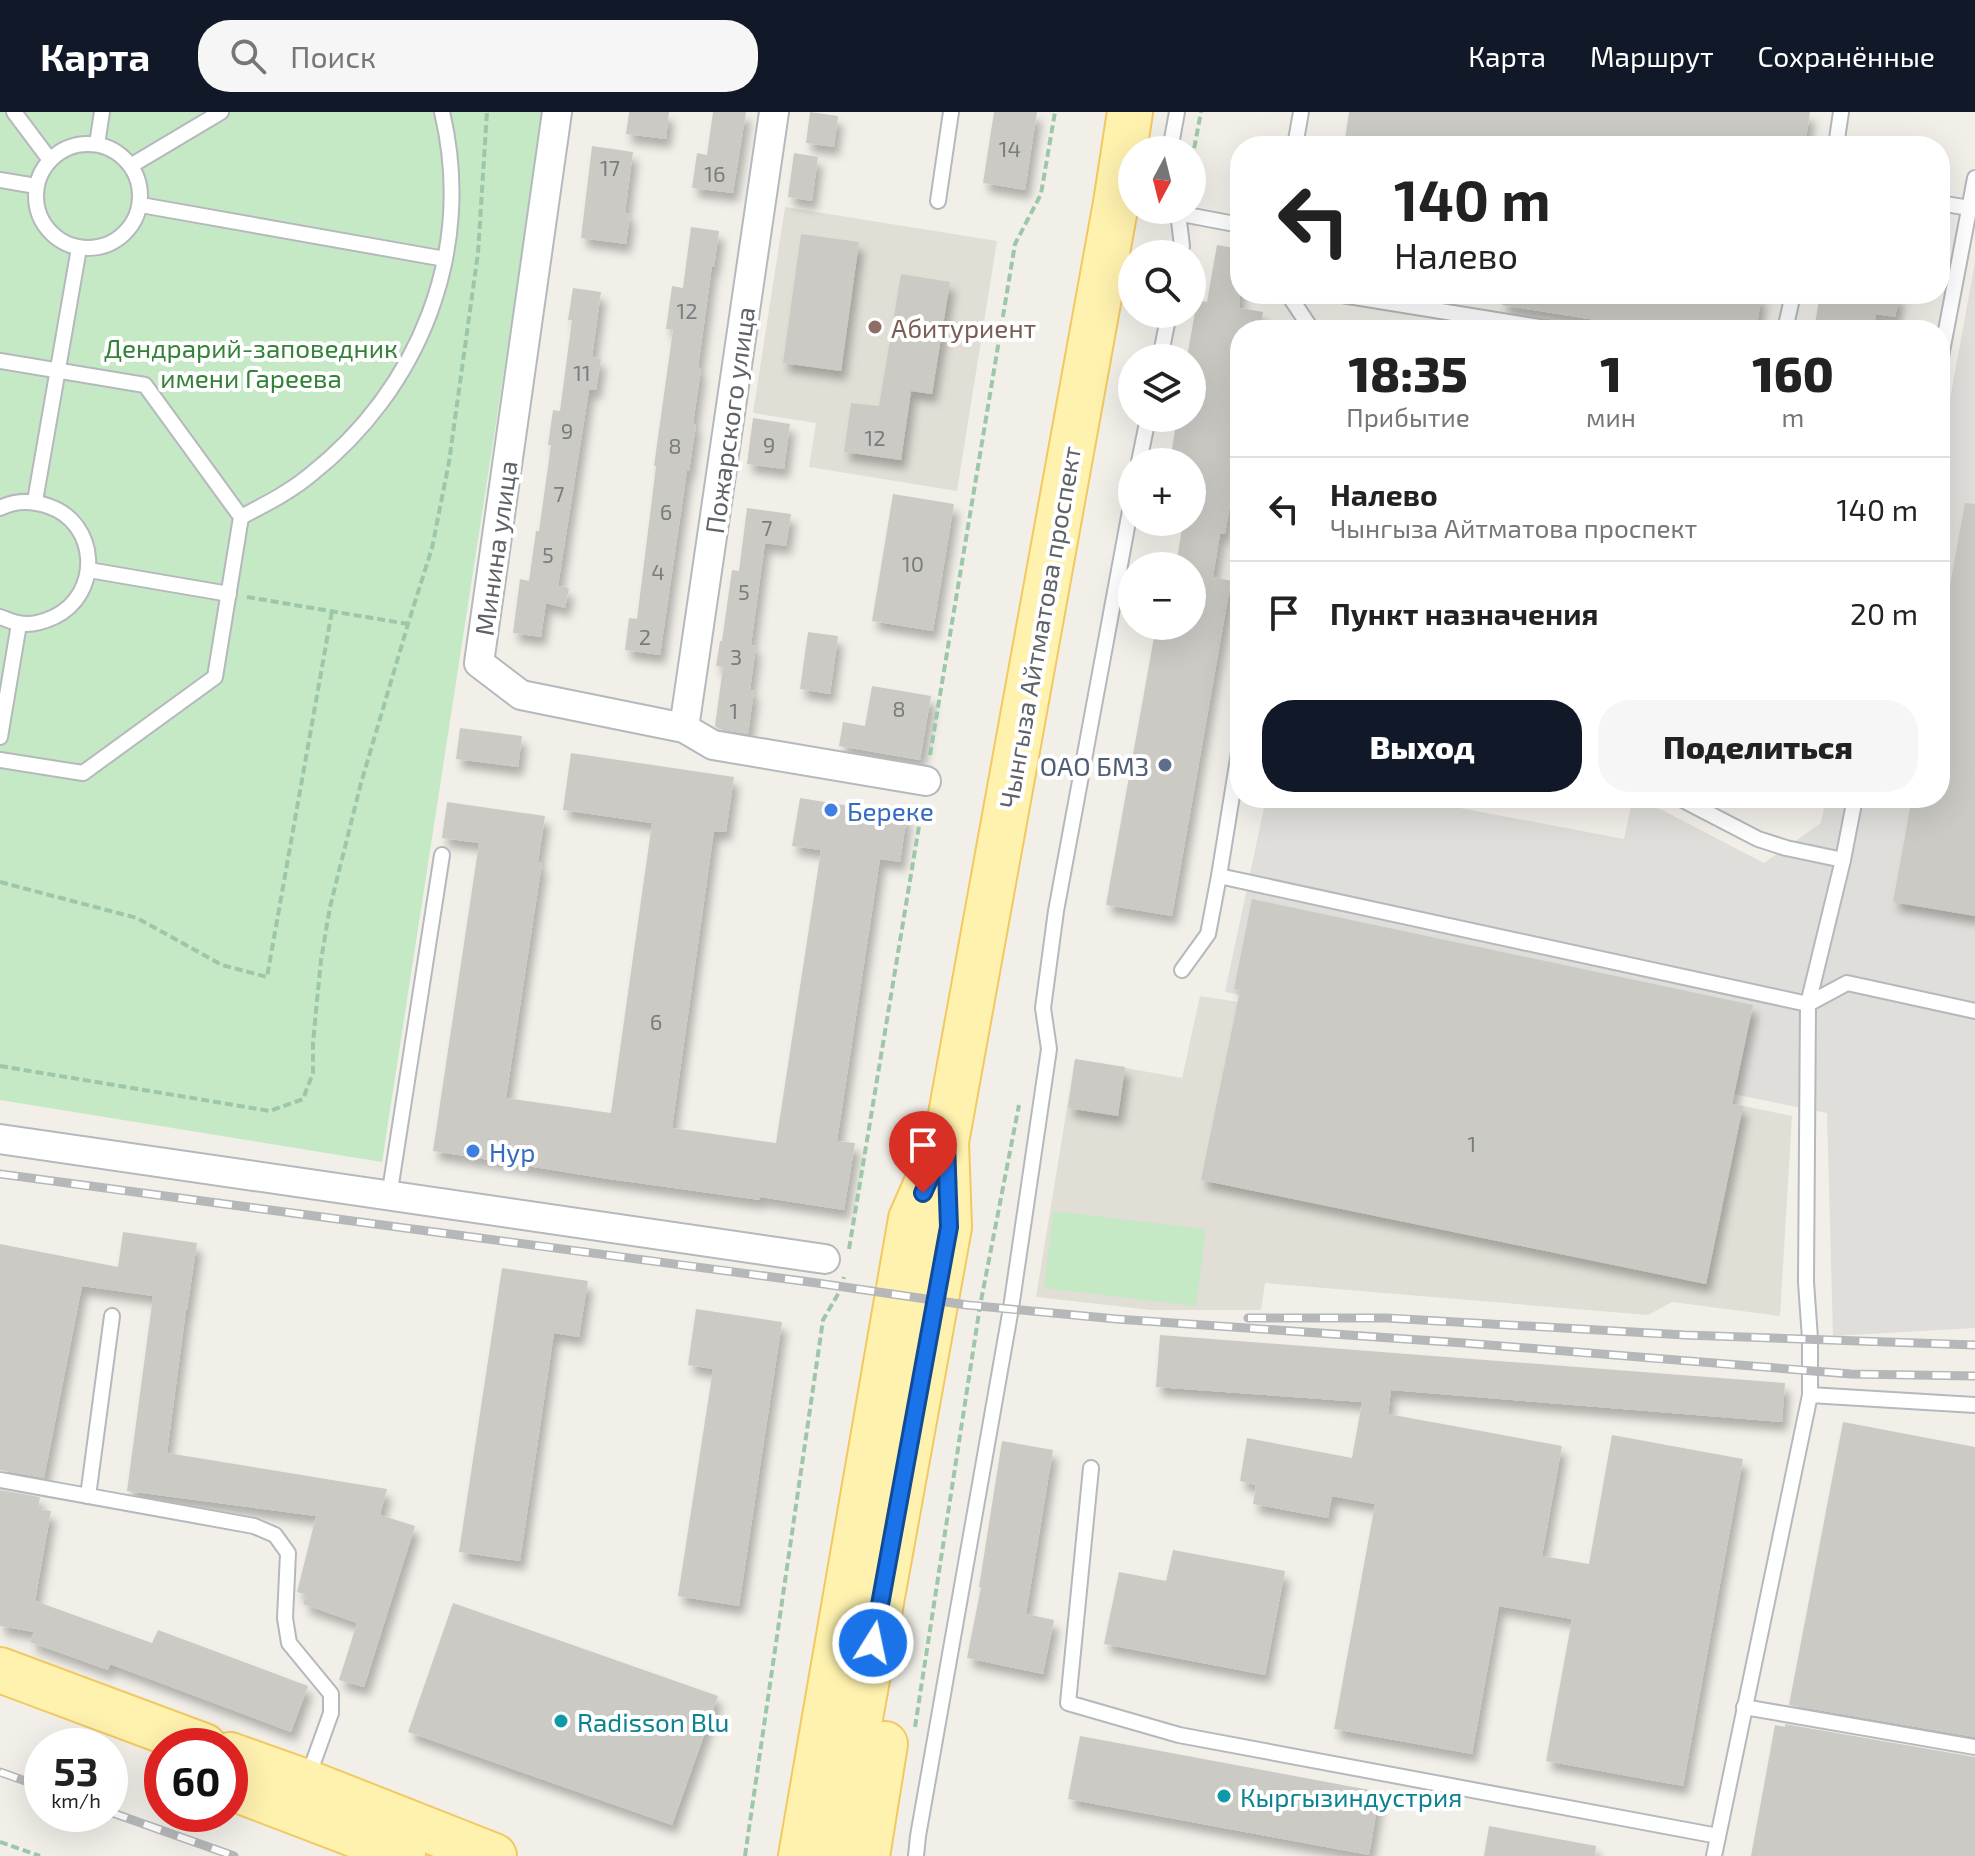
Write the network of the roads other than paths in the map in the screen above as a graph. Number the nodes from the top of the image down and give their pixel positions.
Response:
1 (14, 112) edge
2 (102, 112) edge
3 (221, 112) edge
4 (442, 112) edge
5 (557, 112) edge
6 (774, 112) edge
7 (951, 112) edge
8 (1130, 112) edge
9 (1177, 112) edge
10 (1301, 112) edge
11 (1841, 112) edge
12 (1129, 136) edge
13 (1173, 136) edge
14 (1297, 136) edge
15 (1837, 136) edge
16 (97, 144) junction
17 (50, 160) junction
18 (132, 165) junction
19 (1975, 178) edge
20 (0, 180) edge
21 (36, 186) junction
22 (938, 201) dead end
23 (141, 205) junction
24 (1950, 205) edge
25 (1969, 208) junction
26 (1206, 218) edge
27 (1230, 223) edge
28 (1122, 224) edge
29 (79, 248) junction
30 (445, 259) junction
31 (1398, 304) edge
32 (1496, 320) edge
33 (1948, 320) edge
34 (0, 361) edge
35 (57, 370) junction
36 (35, 501) junction
37 (0, 508) edge
38 (241, 517) junction
39 (1125, 536) edge
40 (89, 570) junction
41 (229, 594) junction
42 (0, 617) edge
43 (19, 624) junction
44 (684, 728) junction
45 (0, 737) edge
46 (0, 760) edge
47 (926, 781) road end
48 (1230, 808) edge
49 (1698, 808) edge
50 (1853, 808) edge
51 (442, 855) dead end
52 (1843, 860) junction
53 (1219, 876) junction
54 (1182, 970) dead end
55 (1808, 1004) junction
56 (1975, 1011) edge
57 (0, 1139) edge
58 (389, 1197) junction
59 (839, 1264) road end
60 (112, 1316) dead end
61 (909, 1336) junction
62 (1810, 1395) junction
63 (1975, 1405) edge
64 (1091, 1468) dead end
65 (0, 1480) edge
66 (88, 1496) junction
67 (0, 1670) edge
68 (0, 1699) edge
69 (1744, 1707) junction
70 (156, 1728) edge
71 (1975, 1747) edge
72 (144, 1754) edge
73 (248, 1766) edge
74 (248, 1790) edge
75 (301, 1797) junction
76 (1718, 1836) junction
77 (412, 1856) edge
78 (494, 1856) edge
79 (771, 1856) edge
80 (801, 1856) edge
81 (835, 1856) edge
82 (867, 1856) edge
83 (916, 1856) edge
84 (1714, 1856) edge

1 - 17 lane
2 - 16 lane
3 - 18 lane
4 - 30 lane
5 - 44 street, Минина улица
6 - 44 street, Пожарского улица
7 - 22 lane
8 - 12 main road, Чынгыза Айтматова проспект
9 - 13 lane
10 - 14 lane
11 - 15 lane
16 - 17 lane
16 - 18 lane
17 - 21 lane
18 - 23 lane
19 - 25 lane
20 - 21 lane
21 - 29 lane
23 - 29 lane
23 - 30 lane
24 - 25 lane
25 - 33 lane
26 - 27 lane
28 - 61 main road, Чынгыза Айтматова проспект
29 - 35 lane
30 - 38 lane
31 - 32 lane
34 - 35 lane
35 - 36 lane
35 - 38 lane
36 - 37 lane
36 - 40 lane
38 - 41 lane
39 - 83 lane
40 - 41 lane
40 - 43 lane
41 - 46 lane
42 - 43 lane
43 - 45 lane
44 - 47 street, Минина улица
48 - 53 lane
49 - 52 lane
50 - 52 lane
51 - 58 lane
52 - 55 lane
53 - 54 lane
53 - 55 lane
55 - 56 lane
55 - 62 lane
57 - 58 street
58 - 59 street
60 - 66 lane
61 - 79 main road
61 - 80 main road, Чынгыза Айтматова проспект
61 - 81 main road, Чынгыза Айтматова проспект
61 - 82 main road
62 - 63 lane
62 - 69 lane
64 - 76 lane
65 - 66 lane
66 - 75 lane
67 - 70 main road
68 - 72 main road
69 - 71 lane
69 - 76 lane
73 - 75 main road
74 - 75 main road
75 - 77 main road
75 - 78 main road
76 - 84 lane

